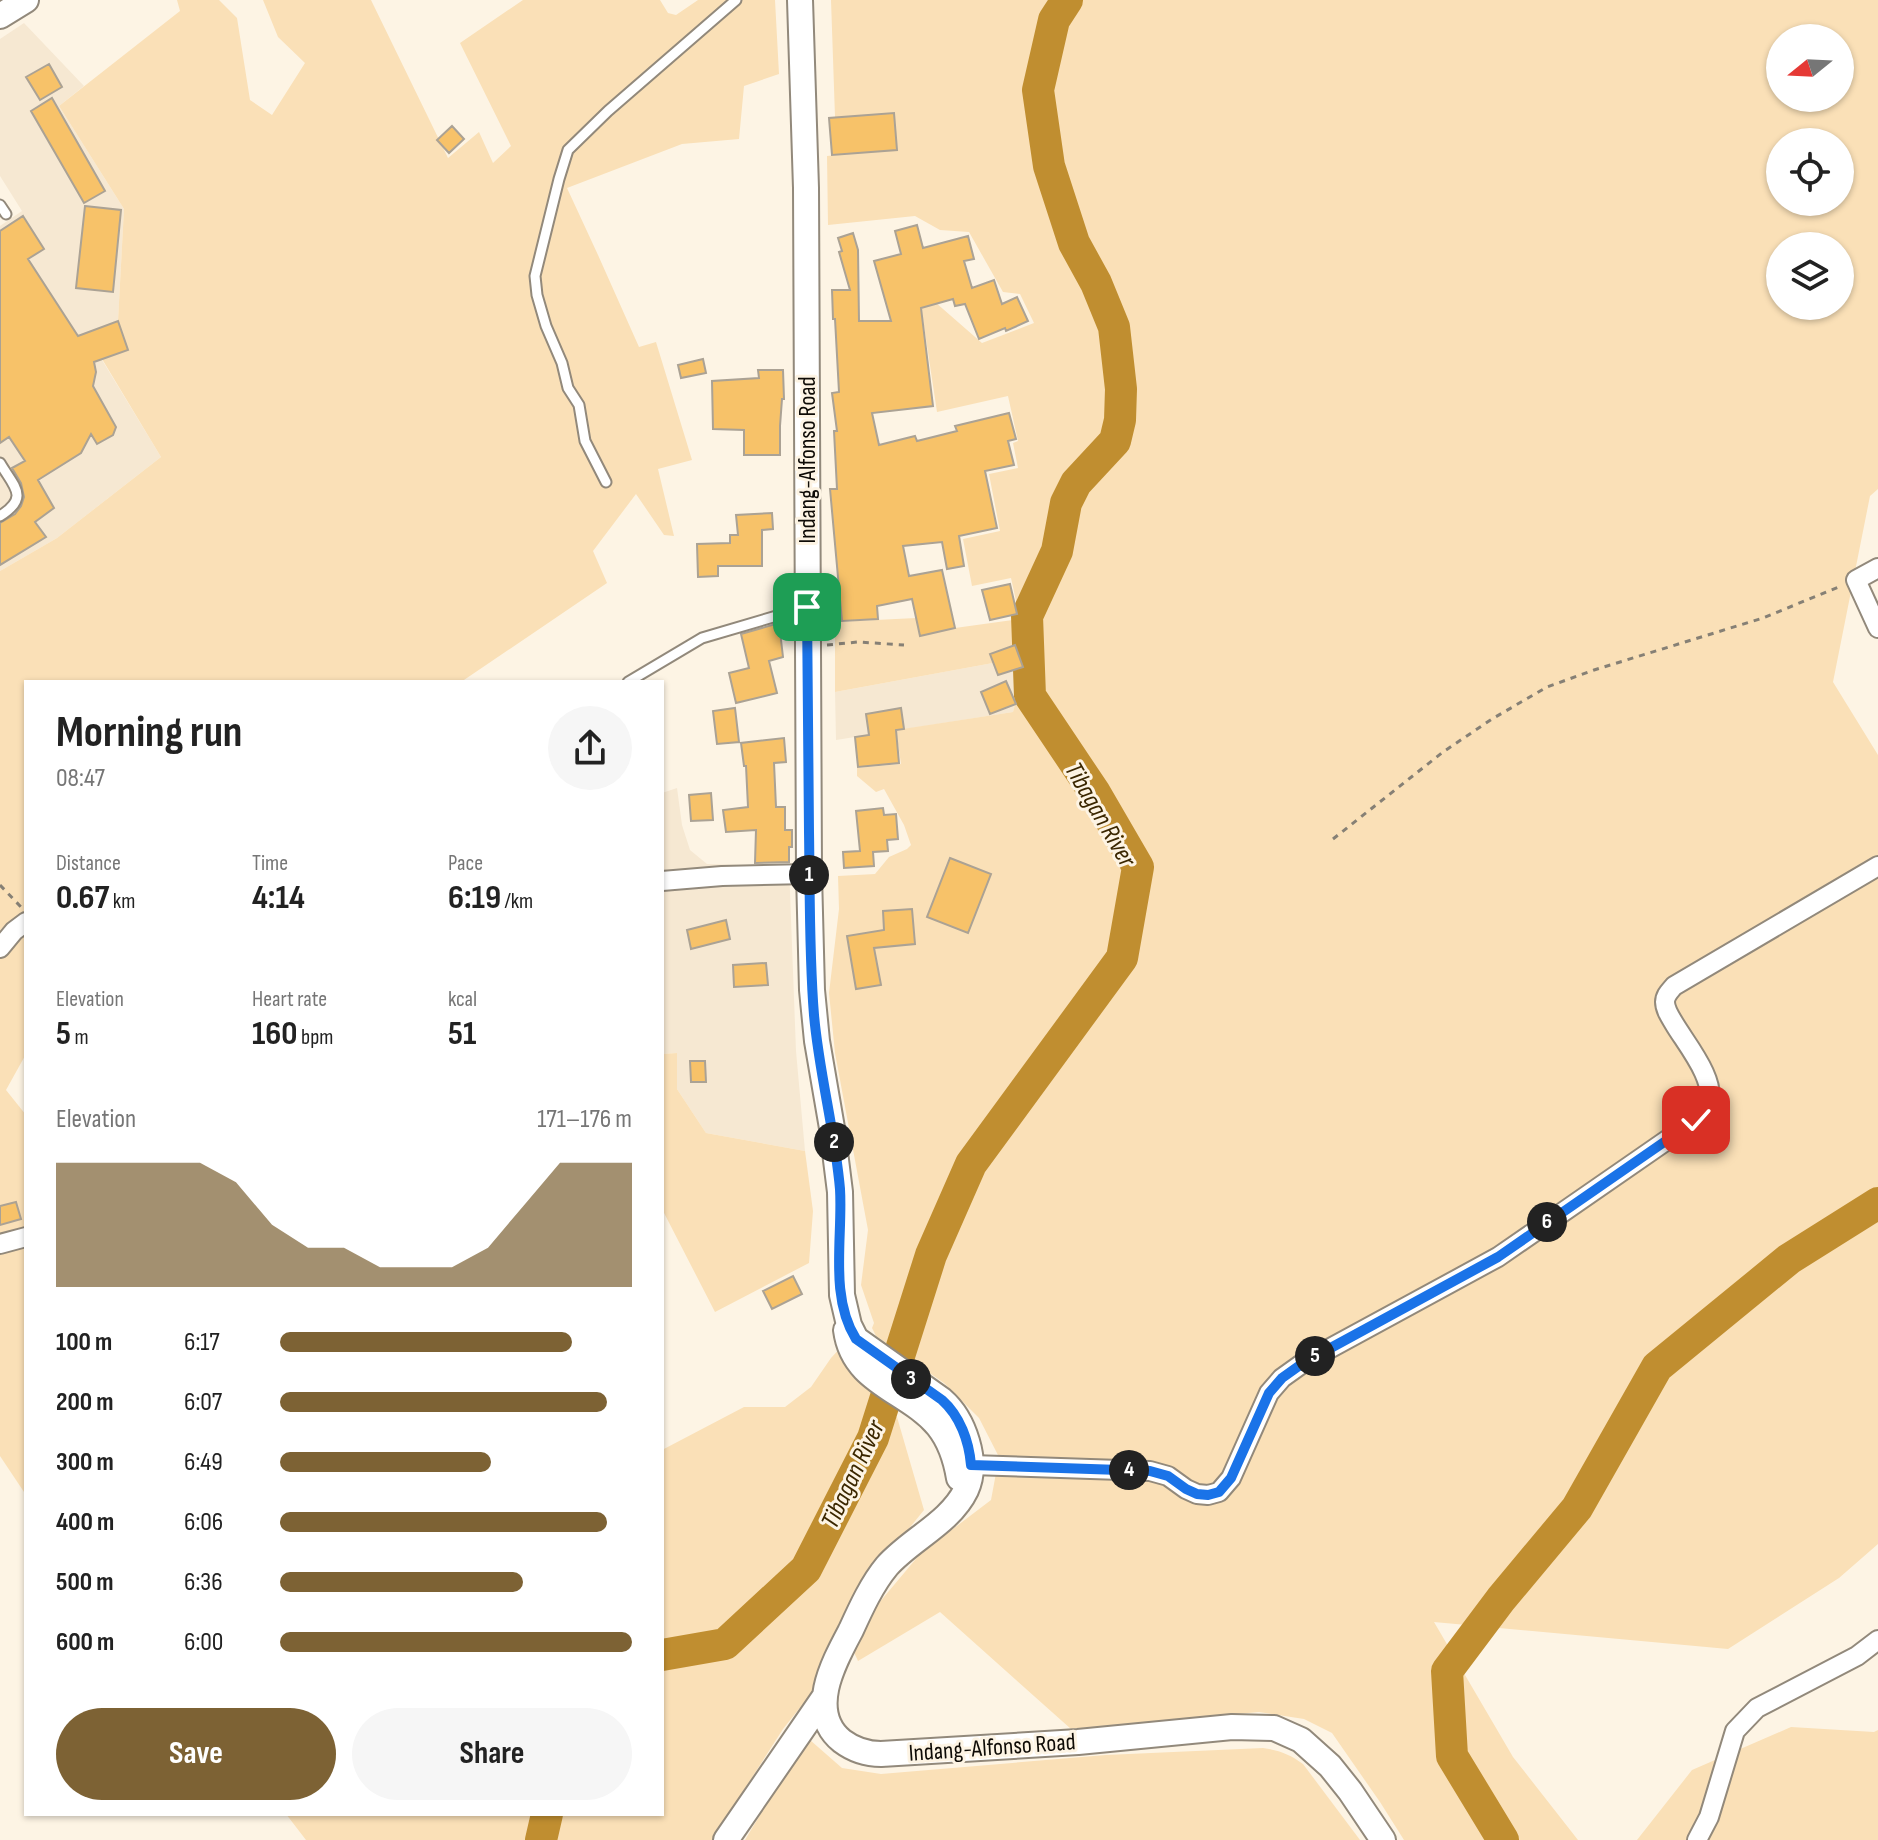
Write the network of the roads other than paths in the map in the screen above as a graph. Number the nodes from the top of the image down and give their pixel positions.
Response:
1 (26, 0) edge
2 (736, 0) edge
3 (800, 0) edge
4 (0, 16) edge
5 (0, 463) edge
6 (606, 482) dead end
7 (0, 516) edge
8 (1878, 568) edge
9 (807, 607) junction
10 (1878, 628) edge
11 (631, 680) edge
12 (1878, 866) edge
13 (809, 874) junction
14 (664, 881) edge
15 (24, 924) edge
16 (0, 948) edge
17 (24, 1238) edge
18 (0, 1244) edge
19 (930, 1404) junction
20 (971, 1465) junction
21 (957, 1504) junction
22 (1878, 1640) edge
23 (825, 1696) junction
24 (726, 1840) edge
25 (1383, 1840) edge
26 (1697, 1840) edge

1 - 4 main road
2 - 6 lane
3 - 9 main road, Indang-Alfonso Road
5 - 7 lane
8 - 10 street
9 - 11 lane
9 - 13 main road, Indang-Alfonso Road
12 - 20 street
13 - 14 street
13 - 19 main road, Indang-Alfonso Road
15 - 16 street
17 - 18 street
19 - 20 main road, Indang-Alfonso Road
19 - 21 main road, Indang-Alfonso Road
20 - 21 main road
21 - 23 main road
22 - 26 street
23 - 24 main road
23 - 25 main road, Indang-Alfonso Road

